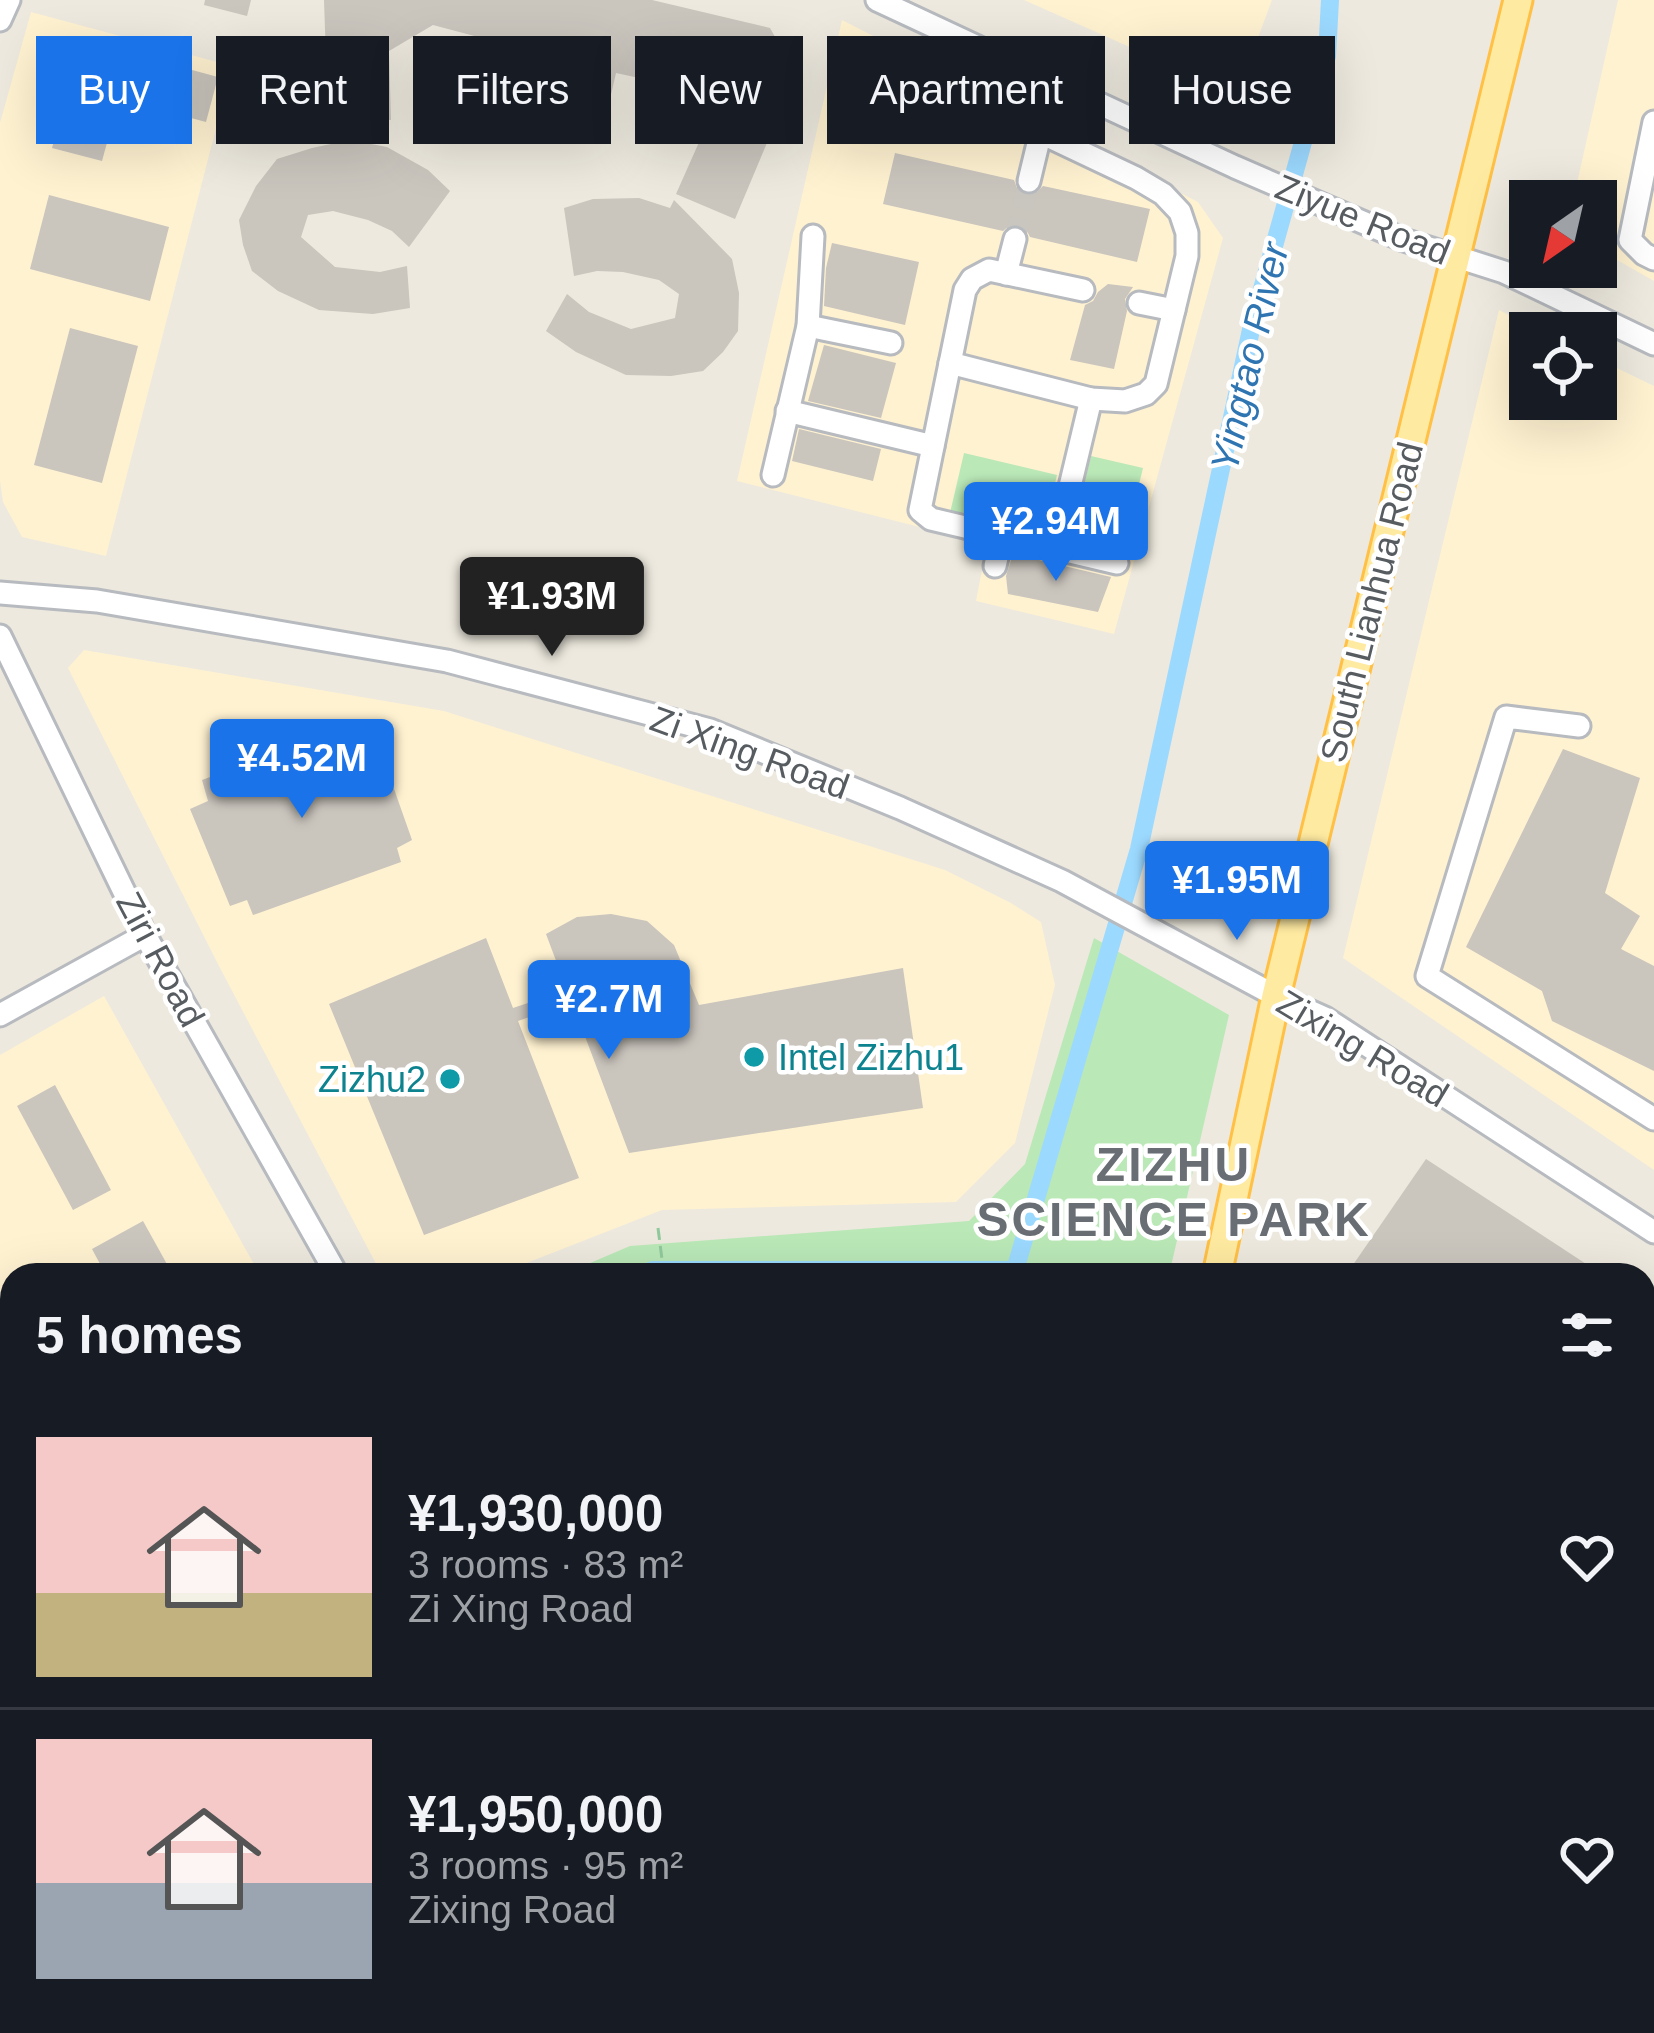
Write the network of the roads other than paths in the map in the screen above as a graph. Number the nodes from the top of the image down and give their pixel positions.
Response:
1 (9, 0) edge
2 (877, 0) edge
3 (1518, 0) edge
4 (0, 20) edge
5 (954, 36) edge
6 (1105, 107) edge
7 (1654, 122) edge
8 (1038, 144) edge
9 (1067, 144) edge
10 (1029, 181) tunnel mouth
11 (813, 236) dead end
12 (1015, 239) tunnel mouth
13 (1455, 258) junction
14 (1654, 259) edge
15 (1006, 274) junction
16 (1083, 290) dead end
17 (1139, 303) dead end
18 (1174, 310) junction
19 (808, 326) junction
20 (891, 343) dead end
21 (1654, 344) edge
22 (950, 363) junction
23 (1091, 399) junction
24 (787, 410) junction
25 (933, 446) junction
26 (773, 475) dead end
27 (1002, 536) junction
28 (1055, 549) junction
29 (1117, 563) dead end
30 (995, 566) dead end
31 (0, 593) edge
32 (0, 636) edge
33 (1579, 727) dead end
34 (1062, 880) joint
35 (146, 935) junction
36 (1276, 996) junction
37 (0, 1015) edge
38 (1654, 1119) edge
39 (1654, 1232) edge
40 (330, 1263) edge
41 (1219, 1263) edge

1 - 4 street
2 - 5 street, Ziyue Road
3 - 13 main road, South Lianhua Road
6 - 13 street, Ziyue Road
7 - 14 street
8 - 10 street
9 - 18 street
11 - 19 street
12 - 15 street
13 - 21 street, Ziyue Road
13 - 36 main road, South Lianhua Road
15 - 16 street
15 - 22 street
17 - 18 street
18 - 23 street
19 - 20 street
19 - 24 street
22 - 23 street
22 - 25 street
23 - 28 street
24 - 25 street
24 - 26 street
25 - 27 street
27 - 28 street
27 - 30 street
28 - 29 street
31 - 34 street, Zi Xing Road
32 - 35 street, Ziri Road
33 - 38 street
34 - 36 street, Zixing Road
35 - 37 street
35 - 40 street, Ziri Road
36 - 39 street, Zixing Road
36 - 41 main road, South Lianhua Road

